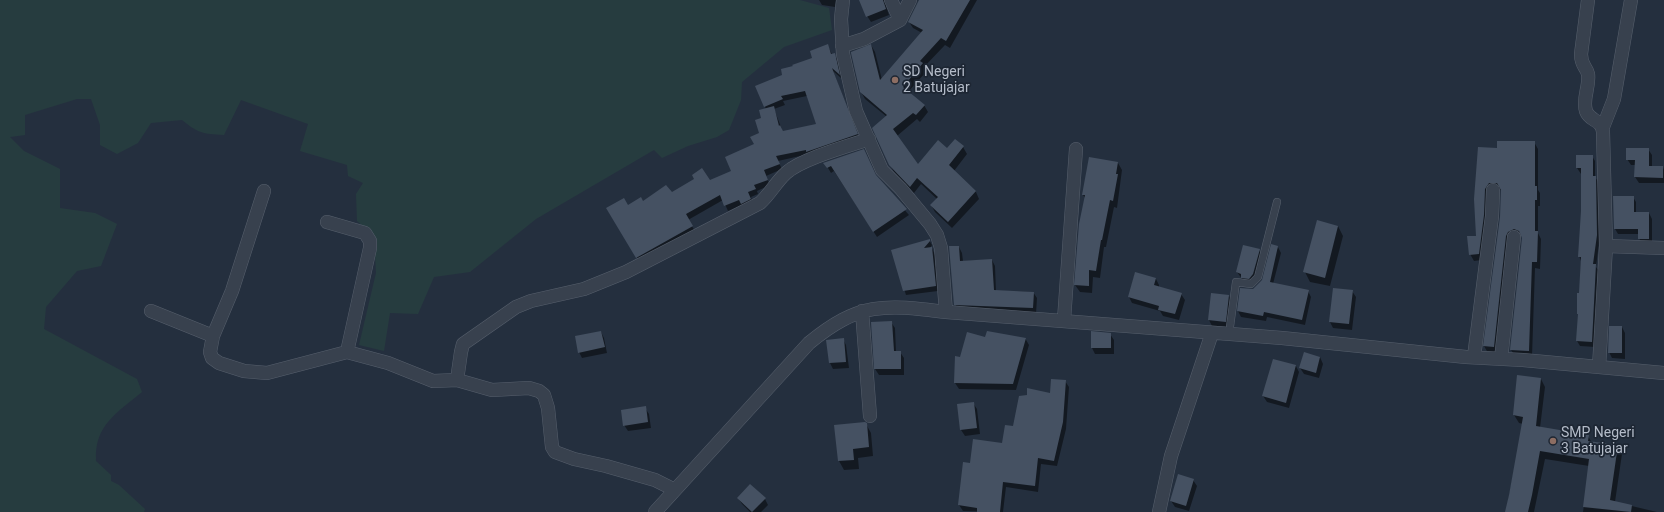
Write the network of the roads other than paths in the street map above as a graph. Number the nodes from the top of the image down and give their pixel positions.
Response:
1 (843, 0) edge
2 (892, 0) edge
3 (910, 0) edge
4 (1588, 0) edge
5 (1631, 0) edge
6 (900, 20) junction
7 (842, 46) junction
8 (1603, 127) junction
9 (869, 140) junction
10 (1076, 149) dead end
11 (1492, 190) dead end
12 (264, 191) dead end
13 (1276, 202) dead end
14 (327, 222) dead end
15 (1514, 237) dead end
16 (1606, 246) junction
17 (1664, 248) edge
18 (151, 311) dead end
19 (862, 311) junction
20 (946, 312) junction
21 (1064, 320) junction
22 (1212, 333) junction
23 (1229, 334) junction
24 (213, 336) junction
25 (347, 352) junction
26 (1474, 357) junction
27 (1501, 359) junction
28 (1599, 367) junction
29 (1664, 373) edge
30 (457, 380) junction
31 (870, 416) dead end
32 (675, 490) junction
33 (656, 512) edge
34 (1159, 512) edge

1 - 7 street
2 - 6 street
3 - 6 street
4 - 8 street
5 - 8 street
6 - 7 street
7 - 9 street
8 - 16 street
9 - 20 street
9 - 30 street
10 - 21 street
11 - 26 street
12 - 24 street
13 - 23 lane
14 - 25 street
15 - 27 street
16 - 17 street
16 - 28 street
18 - 24 street
19 - 20 street
19 - 31 street
19 - 32 street
20 - 21 street
21 - 22 street
22 - 23 street
22 - 34 street
23 - 26 street
24 - 25 street
25 - 30 street
26 - 27 street
27 - 28 street
28 - 29 street
30 - 32 street
32 - 33 street

